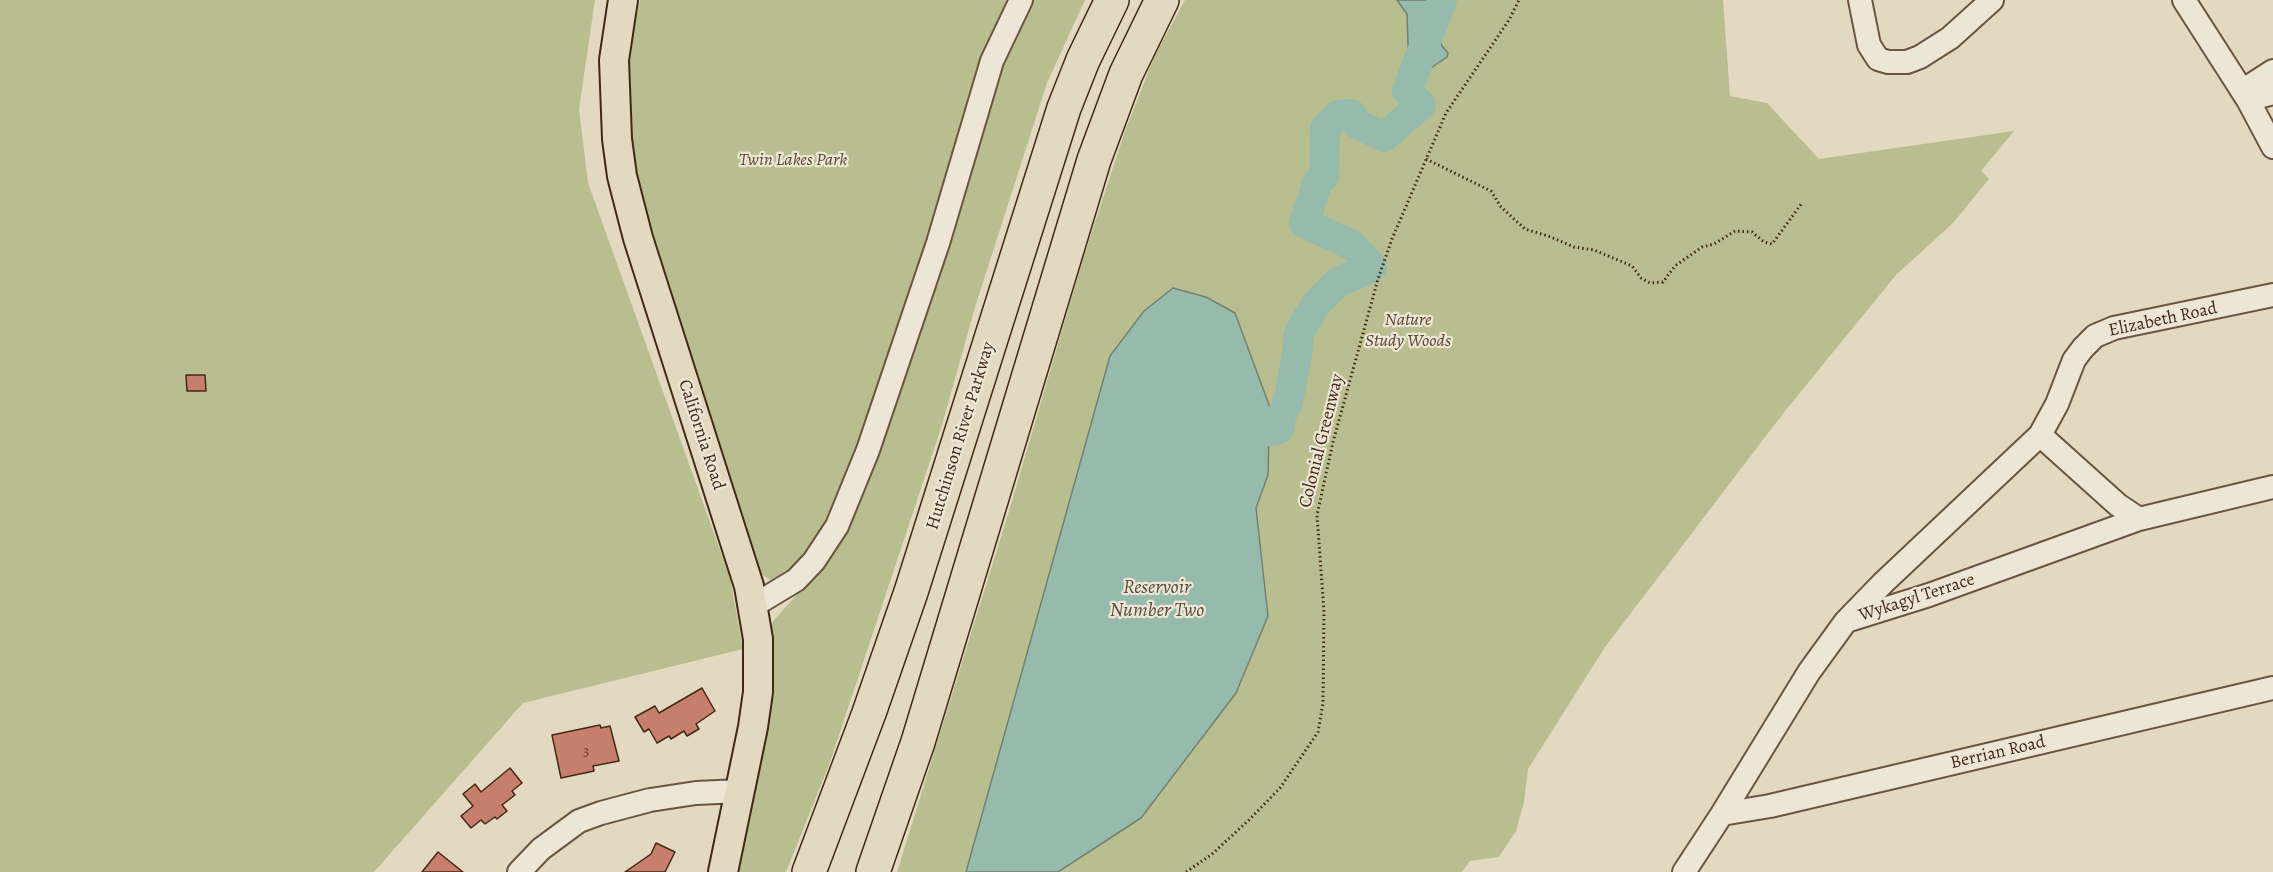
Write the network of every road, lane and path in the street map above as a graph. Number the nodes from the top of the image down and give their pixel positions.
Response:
1 (623, 0) edge
2 (1021, 0) edge
3 (1112, 0) edge
4 (1162, 0) edge
5 (1519, 0) edge
6 (1860, 0) edge
7 (1992, 0) edge
8 (2184, 0) edge
9 (2273, 71) edge
10 (2273, 93) edge
11 (2245, 96) junction
12 (2273, 147) edge
13 (1426, 159) junction
14 (1802, 203) dead end
15 (2273, 295) edge
16 (2040, 435) junction
17 (2273, 487) edge
18 (2139, 519) junction
19 (753, 606) junction
20 (1846, 621) junction
21 (2273, 688) edge
22 (741, 791) junction
23 (1722, 814) junction
24 (519, 872) edge
25 (723, 872) edge
26 (809, 872) edge
27 (873, 872) edge
28 (1186, 872) edge
29 (1684, 872) edge

1 - 19 main road, California Road
2 - 19 street
3 - 26 highway, Hutchinson River Parkway
4 - 27 highway
5 - 13 path, Colonial Greenway
6 - 7 street
8 - 11 street
9 - 11 street
10 - 11 street
11 - 12 street
13 - 14 path
13 - 28 path, Colonial Greenway
15 - 16 street, Elizabeth Road
16 - 18 street
16 - 20 street, Elizabeth Road
17 - 18 street, Wykagyl Terrace
18 - 20 street, Wykagyl Terrace
19 - 22 main road, California Road
20 - 23 street, Wykagyl Terrace
21 - 23 street, Berrian Road
22 - 24 street
22 - 25 main road, California Road
23 - 29 street, Wykagyl Terrace

